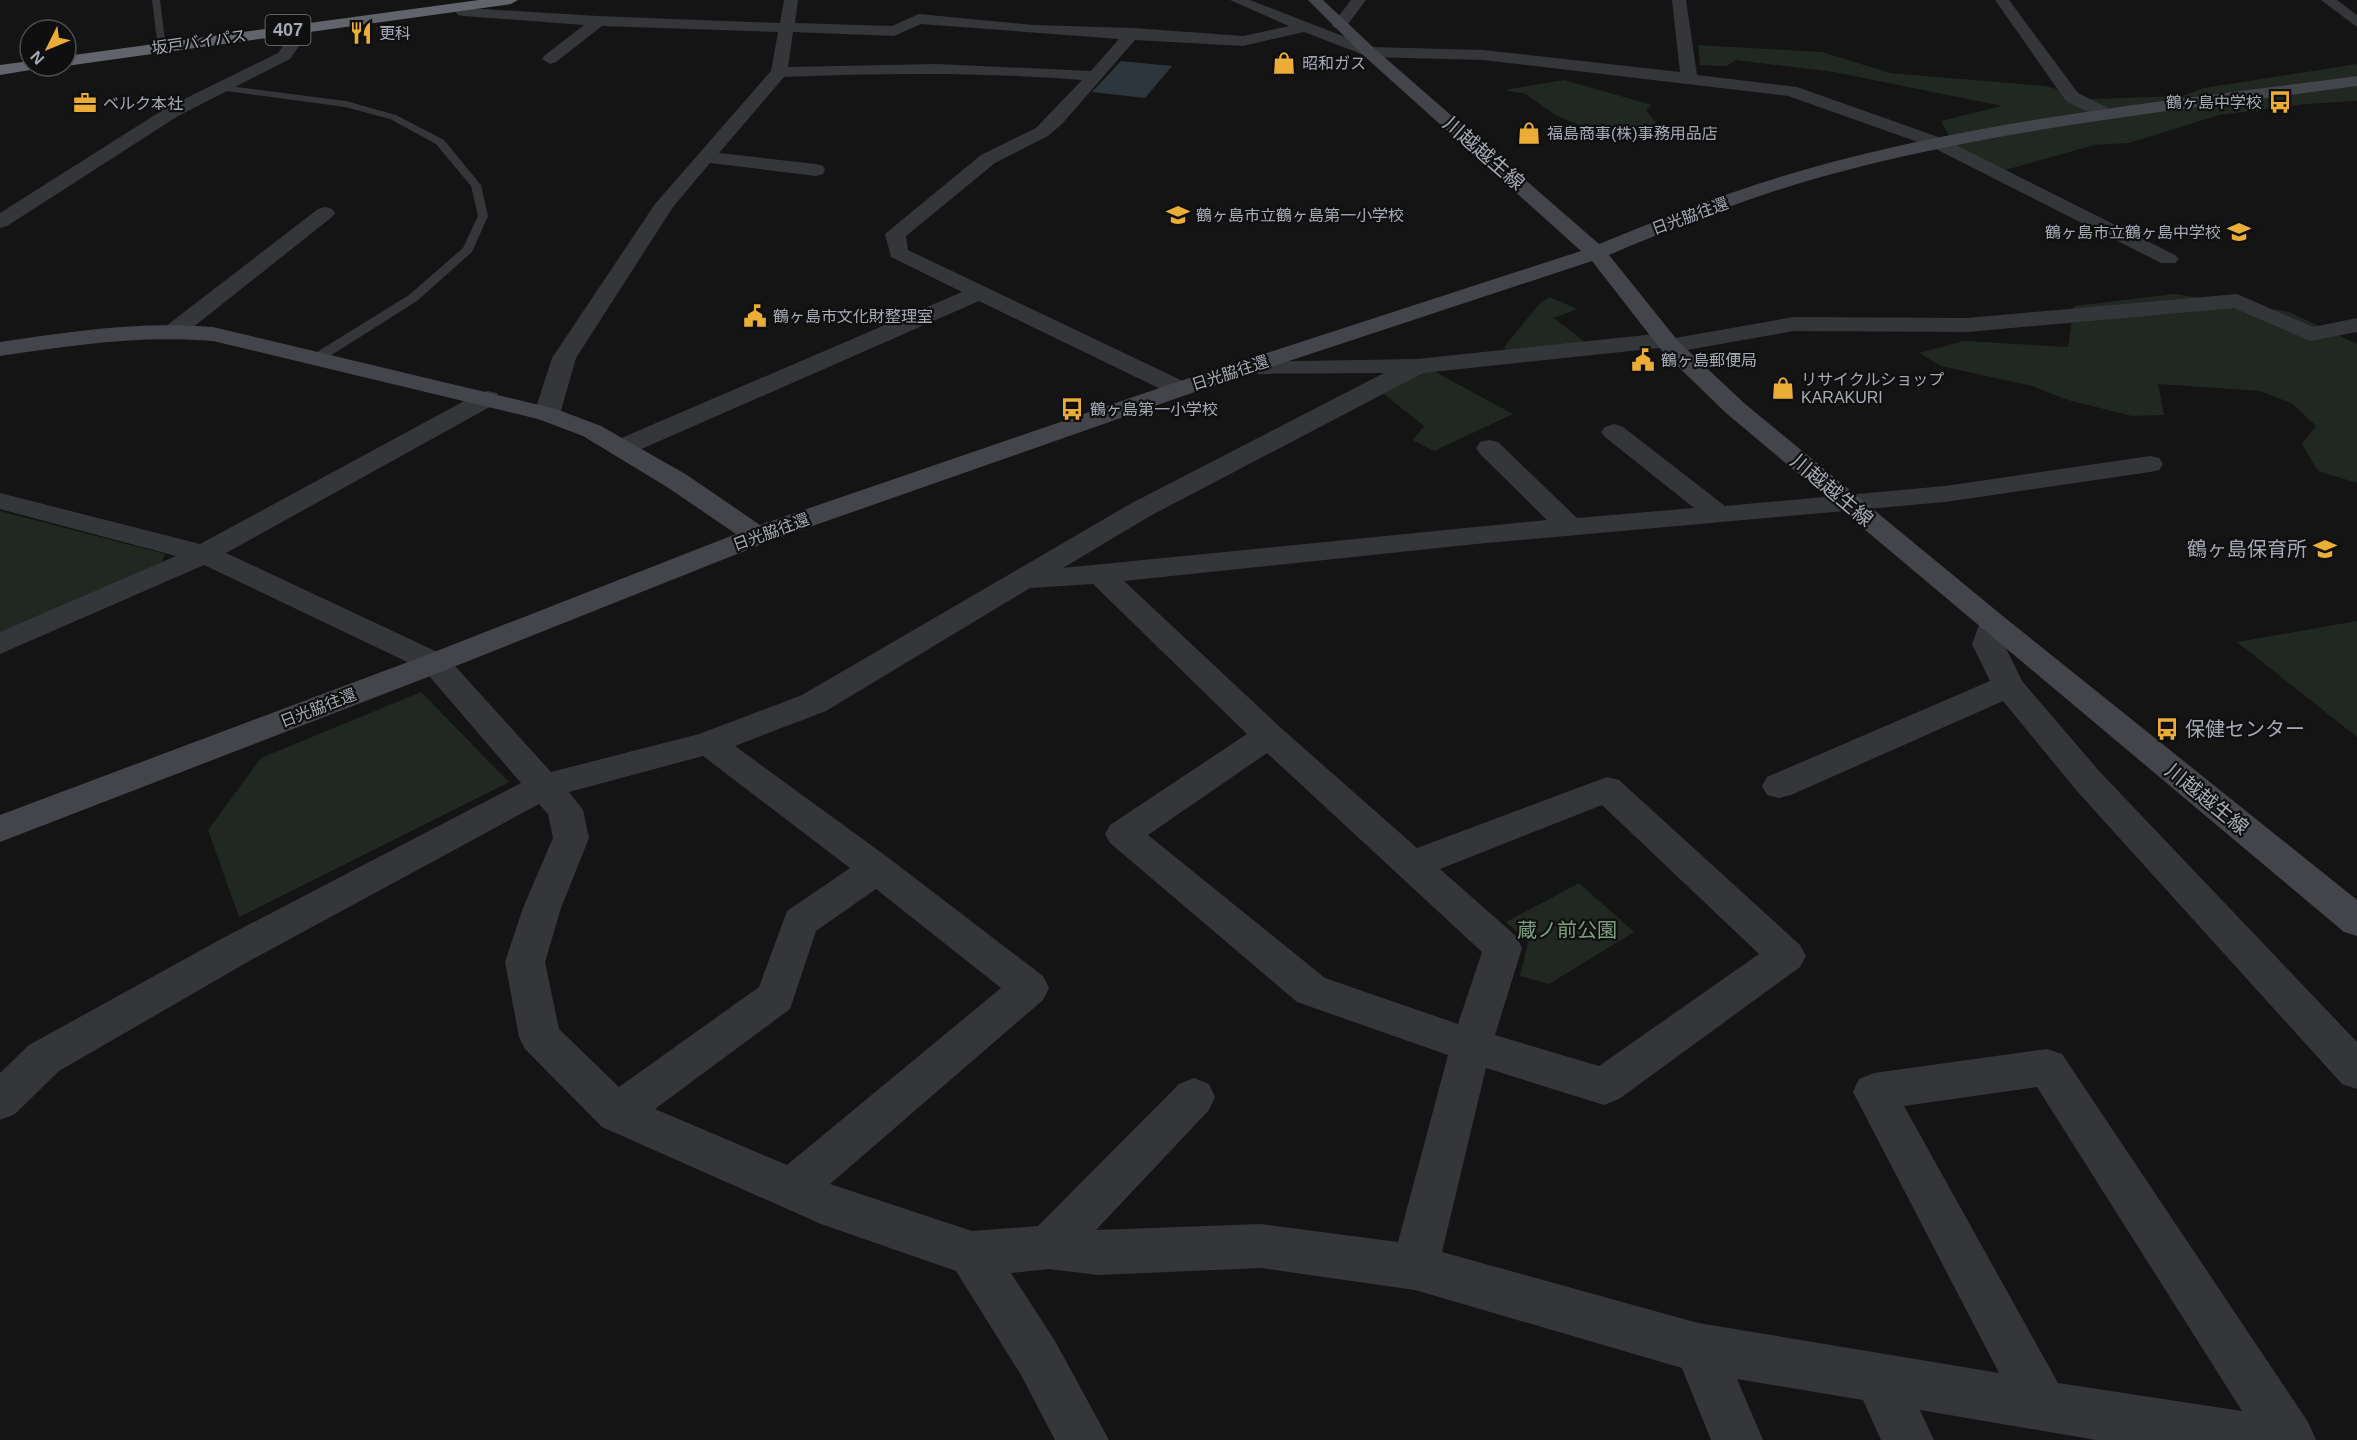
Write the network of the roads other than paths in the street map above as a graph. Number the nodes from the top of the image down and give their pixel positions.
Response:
1 (156, 0) edge
2 (511, 0) edge
3 (791, 0) edge
4 (1237, 0) edge
5 (1315, 0) edge
6 (1359, 0) edge
7 (1679, 0) edge
8 (2002, 0) edge
9 (2328, 0) edge
10 (458, 4) edge
11 (598, 21) junction
12 (2357, 22) edge
13 (652, 23) junction
14 (1340, 25) junction
15 (1304, 27) junction
16 (788, 28) junction
17 (286, 30) junction
18 (1133, 33) junction
19 (161, 40) junction
20 (631, 40) dead end
21 (78, 51) edge
22 (1369, 52) junction
23 (78, 59) edge
24 (550, 59) dead end
25 (18, 60) edge
26 (0, 62) edge
27 (18, 68) edge
28 (0, 70) edge
29 (779, 72) junction
30 (1094, 76) junction
31 (1689, 79) junction
32 (2357, 81) edge
33 (222, 88) junction
34 (2108, 115) junction
35 (1938, 143) junction
36 (704, 158) junction
37 (816, 170) dead end
38 (325, 213) dead end
39 (0, 222) edge
40 (1596, 253) junction
41 (2168, 259) dead end
42 (978, 293) junction
43 (2357, 325) edge
44 (174, 331) junction
45 (1667, 343) junction
46 (6, 351) edge
47 (317, 358) junction
48 (1417, 366) junction
49 (1248, 367) junction
50 (1180, 389) junction
51 (488, 398) junction
52 (547, 414) junction
53 (1614, 432) dead end
54 (621, 448) junction
55 (1489, 448) dead end
56 (2150, 464) dead end
57 (0, 501) edge
58 (1850, 506) junction
59 (1718, 514) junction
60 (1569, 526) junction
61 (757, 536) junction
62 (204, 554) junction
63 (1100, 575) junction
64 (1026, 579) junction
65 (1993, 624) junction
66 (0, 644) edge
67 (435, 663) junction
68 (2008, 686) junction
69 (1269, 736) junction
70 (708, 743) junction
71 (544, 786) junction
72 (1779, 786) dead end
73 (0, 829) edge
74 (1412, 865) junction
75 (877, 869) junction
76 (2357, 921) edge
77 (1471, 1046) junction
78 (2357, 1071) edge
79 (1194, 1097) dead end
80 (0, 1101) edge
81 (617, 1113) junction
82 (792, 1190) junction
83 (1049, 1247) junction
84 (972, 1254) junction
85 (1414, 1267) junction
86 (1698, 1348) junction
87 (1879, 1380) junction
88 (2043, 1406) junction
89 (1083, 1440) edge
90 (1737, 1440) edge
91 (1908, 1440) edge
92 (2274, 1440) edge
93 (2290, 1440) edge

1 - 19 lane
2 - 10 highway, 坂戸バイパス / 407
3 - 16 street
4 - 15 street
5 - 14 street, 川越越生線
6 - 14 street
7 - 31 street
8 - 34 street
9 - 12 street
10 - 11 street
10 - 17 highway, 坂戸バイパス / 407
10 - 19 highway, 坂戸バイパス / 407
11 - 13 street
11 - 24 street
13 - 16 street
13 - 20 street
14 - 22 street, 川越越生線
15 - 18 street
15 - 22 street
16 - 18 street
16 - 29 street
17 - 23 highway, 坂戸バイパス / 407
17 - 33 street
18 - 30 street
19 - 21 highway, 坂戸バイパス / 407
22 - 31 street
22 - 40 street, 川越越生線
25 - 26 highway
27 - 28 highway
29 - 30 street
29 - 36 street
30 - 42 street
31 - 35 street
32 - 34 street, 日光脇往還
33 - 39 street
33 - 47 lane
34 - 35 street, 日光脇往還
35 - 40 street, 日光脇往還
35 - 41 street
36 - 37 street
36 - 52 street
38 - 44 street
40 - 45 street, 川越越生線
40 - 49 street, 日光脇往還
42 - 50 street
42 - 54 street
43 - 45 street
44 - 46 street
44 - 47 street
45 - 48 street
45 - 58 street, 川越越生線
47 - 51 street
48 - 49 street
48 - 64 street
49 - 50 street, 日光脇往還
50 - 61 street, 日光脇往還
51 - 52 street
51 - 62 street
52 - 54 street
53 - 59 street
54 - 61 street
55 - 60 street
56 - 58 street
57 - 62 street
58 - 59 street
58 - 65 street, 川越越生線
59 - 60 street
60 - 63 street
61 - 67 street, 日光脇往還
62 - 66 street
62 - 67 street
63 - 64 street
63 - 69 street
64 - 70 street
65 - 68 street
65 - 76 street, 川越越生線
67 - 71 street
67 - 73 street, 日光脇往還
68 - 72 street
68 - 78 street
69 - 74 street
69 - 77 street
70 - 71 street
70 - 75 street
71 - 80 street
71 - 81 street
74 - 77 street
74 - 77 street
75 - 81 street
75 - 82 street
77 - 85 street
79 - 83 street
81 - 82 street
82 - 84 street
83 - 84 street
83 - 85 street
84 - 89 street
85 - 86 street
86 - 87 street
86 - 90 street
87 - 88 street
87 - 91 street
88 - 92 street
88 - 93 street

